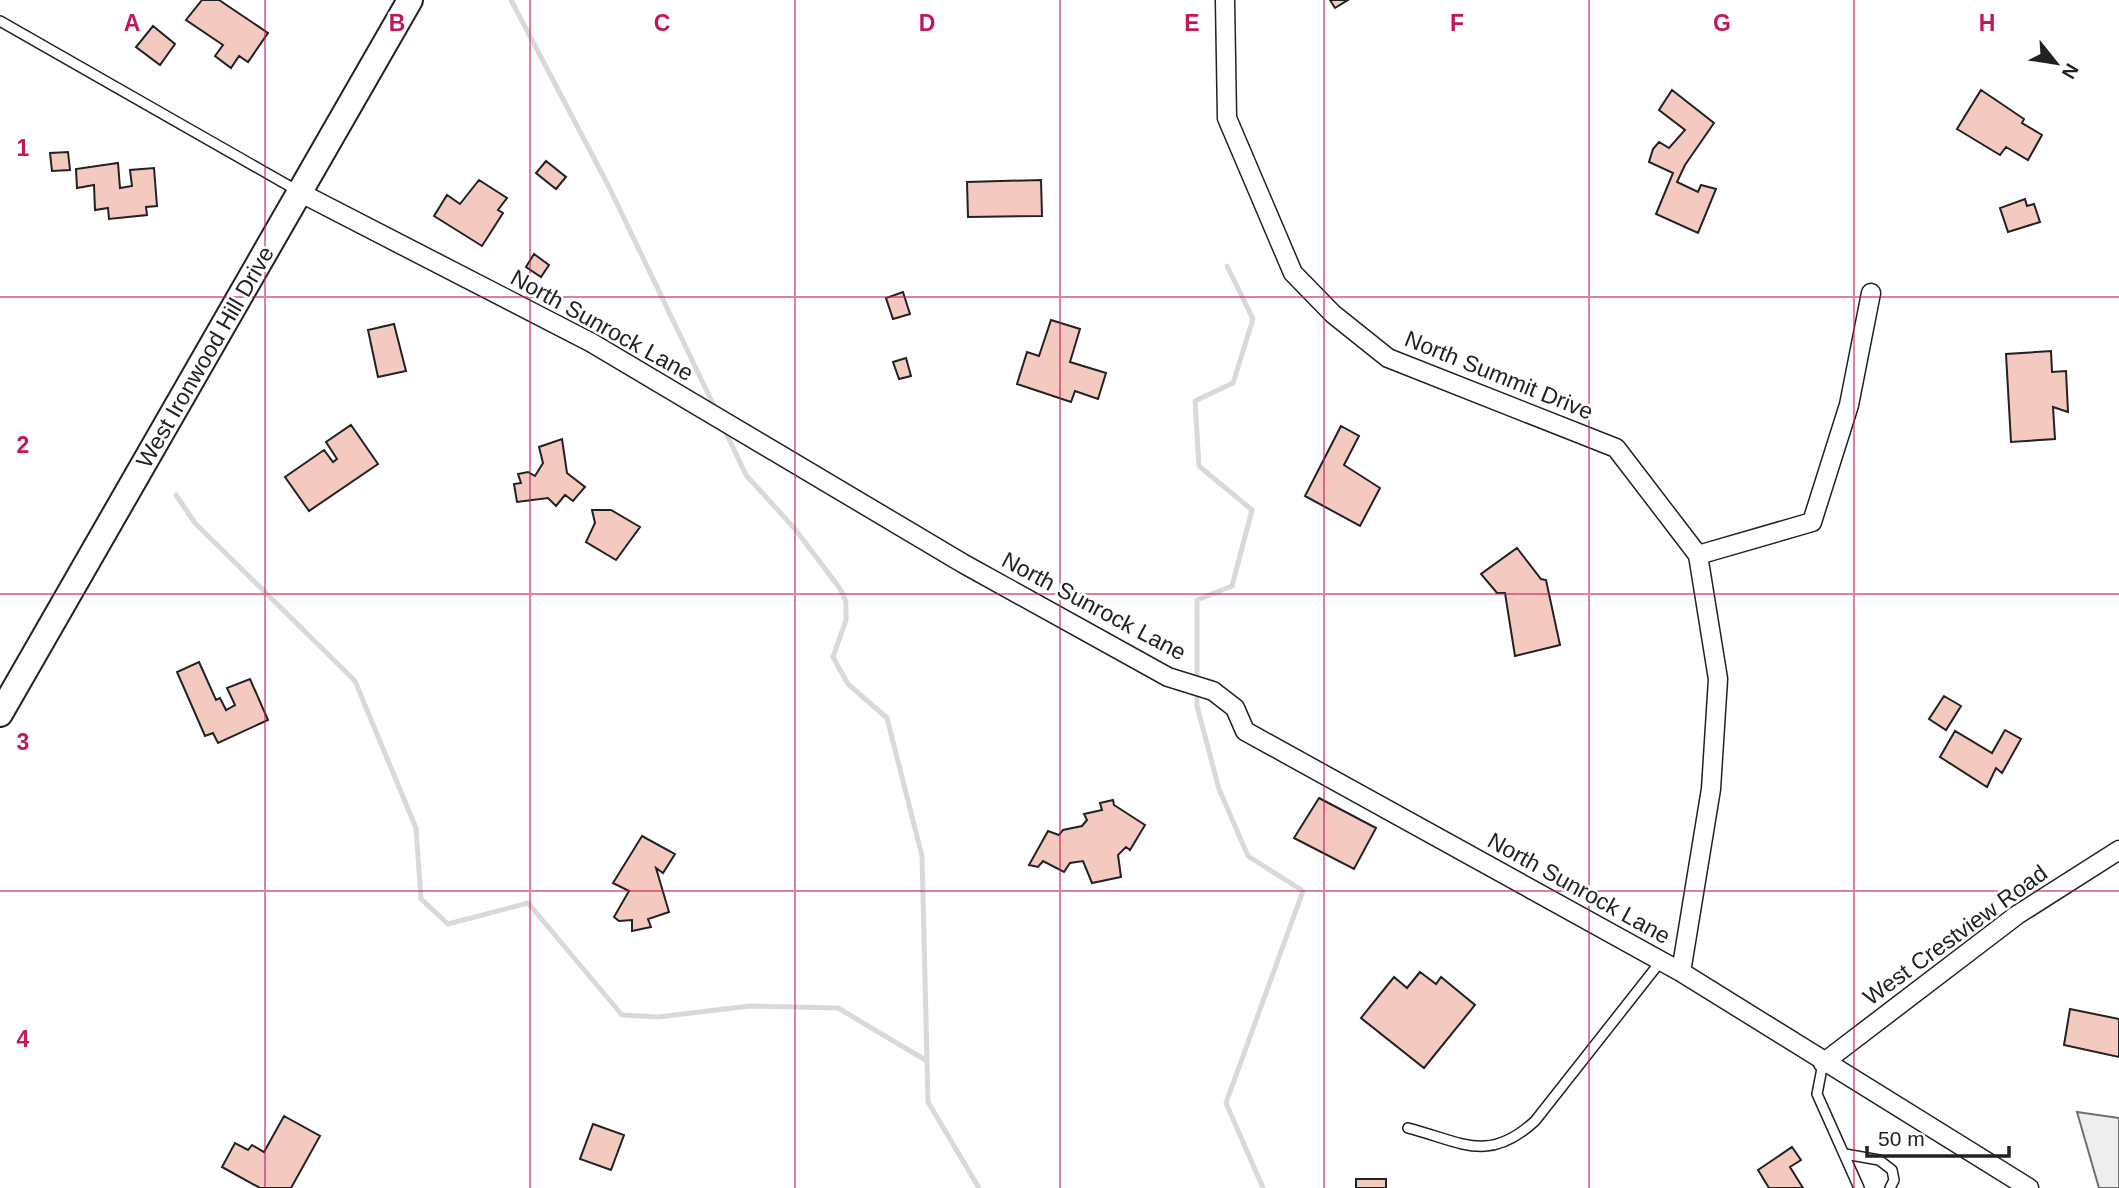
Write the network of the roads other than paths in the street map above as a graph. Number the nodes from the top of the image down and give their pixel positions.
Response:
1 (410, 0) edge
2 (1226, 0) edge
3 (0, 20) edge
4 (299, 192) junction
5 (1871, 293) dead end
6 (1699, 555) junction
7 (0, 714) edge
8 (2119, 850) edge
9 (1661, 961) junction
10 (1681, 972) junction
11 (1823, 1063) junction
12 (1408, 1128) dead end
13 (1845, 1154) junction
14 (1859, 1188) edge
15 (1890, 1188) edge
16 (2029, 1188) edge

1 - 4 street, West Ironwood Hill Drive
2 - 6 street, North Summit Drive
3 - 4 lane
4 - 7 street, West Ironwood Hill Drive
4 - 9 street, North Sunrock Lane
5 - 6 street
6 - 10 street, North Summit Drive
8 - 11 street, West Crestview Road
9 - 10 street, North Sunrock Lane
9 - 12 lane
10 - 11 street, North Sunrock Lane
11 - 13 lane
11 - 16 street, North Sunrock Lane
13 - 14 lane
13 - 15 lane

